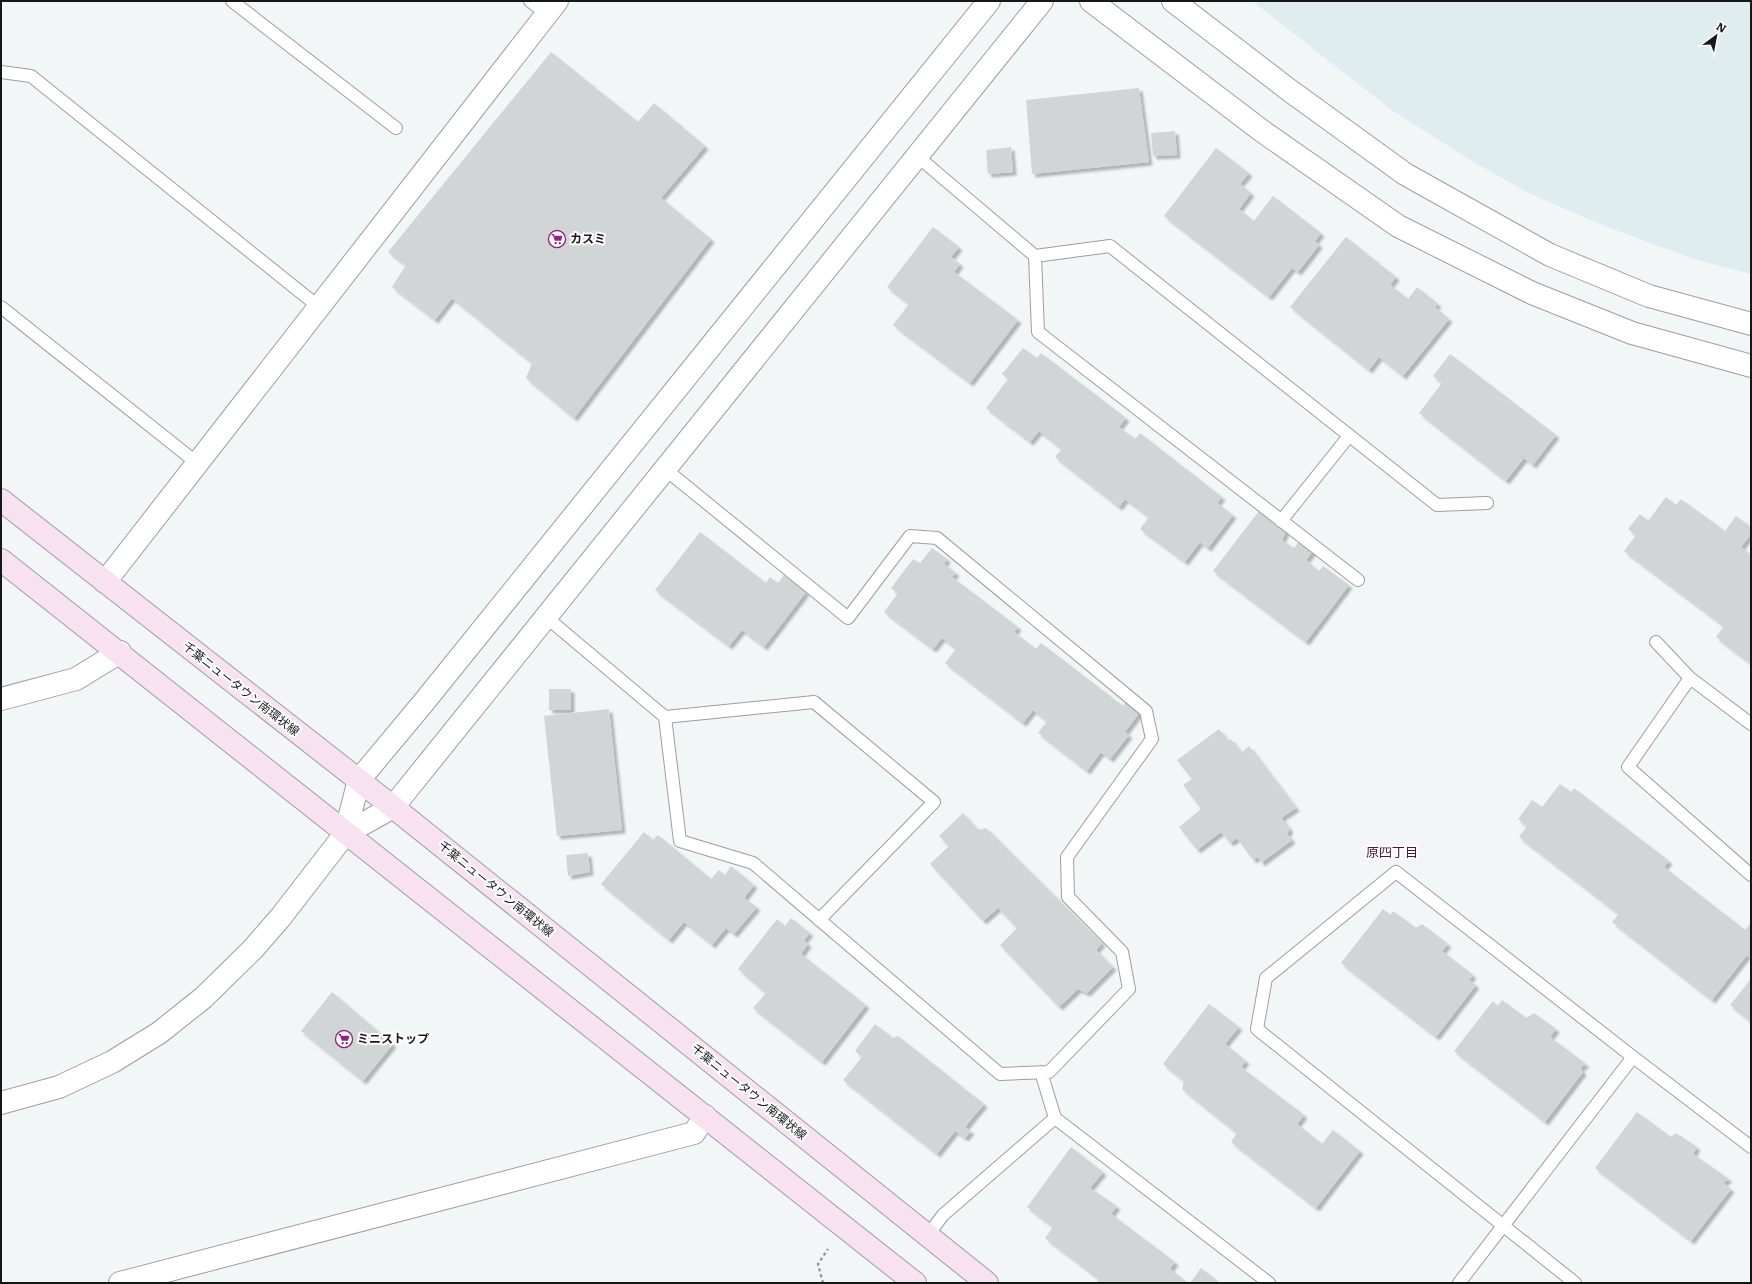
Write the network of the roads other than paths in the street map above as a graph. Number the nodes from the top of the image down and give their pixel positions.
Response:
1 (232, 1) edge
2 (530, 1) edge
3 (989, 1) edge
4 (1042, 1) edge
5 (1091, 1) edge
6 (1173, 1) edge
7 (552, 8) edge
8 (1, 72) edge
9 (396, 128) dead end
10 (917, 156) junction
11 (1035, 256) junction
12 (1, 307) edge
13 (319, 307) junction
14 (1751, 324) edge
15 (1751, 366) edge
16 (1349, 436) junction
17 (198, 463) junction
18 (665, 469) junction
19 (1, 500) edge
20 (1487, 504) dead end
21 (1282, 521) junction
22 (1, 560) edge
23 (1358, 580) dead end
24 (105, 582) junction
25 (546, 617) junction
26 (1656, 642) dead end
27 (120, 652) junction
28 (1690, 678) junction
29 (1, 699) edge
30 (665, 717) junction
31 (1751, 724) edge
32 (359, 780) junction
33 (393, 807) junction
34 (345, 834) junction
35 (1751, 875) edge
36 (819, 920) junction
37 (1633, 1057) junction
38 (1040, 1072) junction
39 (1, 1103) edge
40 (705, 1116) junction
41 (1055, 1118) junction
42 (1751, 1147) edge
43 (1504, 1225) junction
44 (928, 1235) junction
45 (120, 1283) edge
46 (915, 1283) edge
47 (987, 1283) edge
48 (1269, 1283) edge
49 (1459, 1283) edge
50 (1575, 1283) edge

1 - 9 lane
2 - 7 lane
3 - 32 street
4 - 10 street
5 - 15 street
6 - 14 street
7 - 13 street
8 - 13 lane
10 - 11 lane
10 - 18 street
11 - 16 lane
11 - 21 lane
12 - 17 lane
13 - 17 street
16 - 20 lane
16 - 21 lane
17 - 24 street
18 - 25 street
18 - 38 lane
19 - 24 main road, 千葉ニュータウン南環状線
21 - 23 lane
22 - 27 main road
24 - 32 main road, 千葉ニュータウン南環状線
25 - 30 lane
25 - 33 street
26 - 28 lane
27 - 29 street
27 - 34 main road
28 - 31 lane
28 - 35 lane
30 - 36 lane
30 - 36 lane
32 - 33 main road, 千葉ニュータウン南環状線
32 - 34 street
33 - 34 street
33 - 44 main road, 千葉ニュータウン南環状線
34 - 39 street
34 - 40 main road
36 - 38 lane
37 - 42 lane
37 - 43 lane
37 - 43 lane
38 - 41 lane
40 - 45 street
40 - 46 main road
41 - 44 lane
41 - 48 lane
43 - 49 lane
43 - 50 lane
44 - 47 main road, 千葉ニュータウン南環状線

